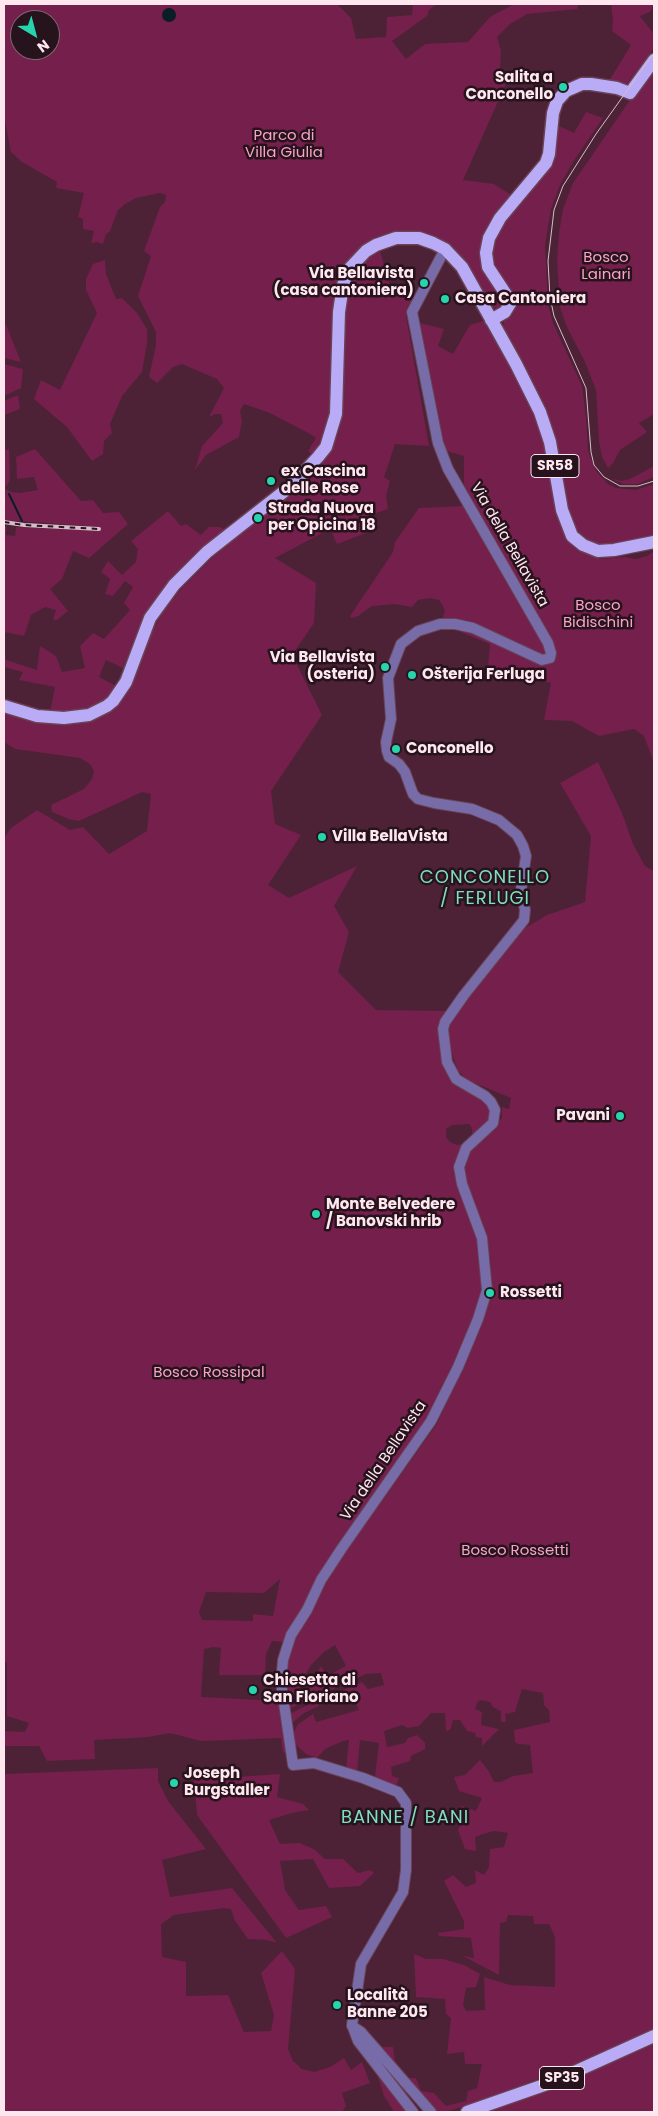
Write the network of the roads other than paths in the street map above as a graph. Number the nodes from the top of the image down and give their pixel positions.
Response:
1 (654, 60) edge
2 (445, 249) junction
3 (491, 320) junction
4 (654, 542) edge
5 (4, 706) edge
6 (352, 2025) junction
7 (654, 2036) edge
8 (427, 2108) edge
9 (413, 2112) edge
10 (467, 2112) edge

1 - 3 main road
2 - 3 main road, SR58
2 - 5 main road, SR58
2 - 6 street, Via della Bellavista
3 - 4 main road, SR58
6 - 8 street
6 - 9 street
7 - 10 main road, SP35

